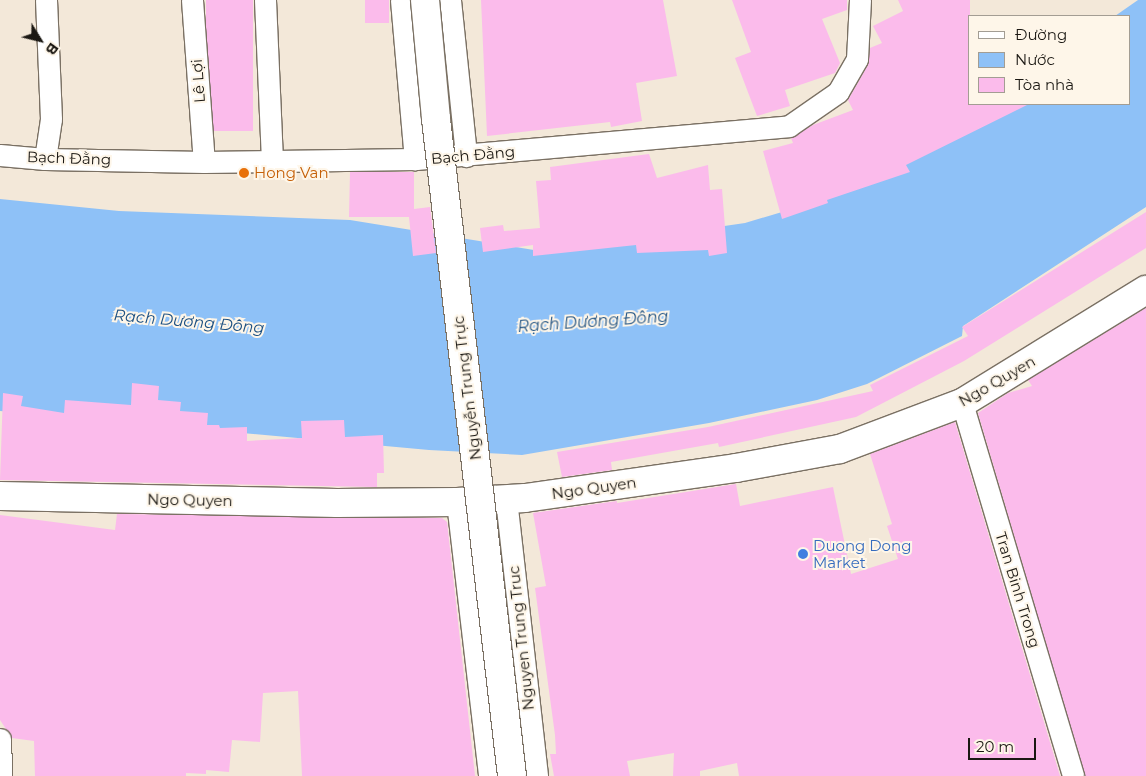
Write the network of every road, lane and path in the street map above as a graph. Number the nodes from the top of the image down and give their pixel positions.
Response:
1 (46, 0) edge
2 (192, 0) edge
3 (266, 0) edge
4 (401, 0) edge
5 (425, 0) edge
6 (450, 0) edge
7 (860, 0) edge
8 (0, 155) edge
9 (466, 156) junction
10 (45, 159) junction
11 (414, 159) junction
12 (272, 160) junction
13 (204, 162) junction
14 (1146, 290) edge
15 (962, 403) junction
16 (0, 496) edge
17 (506, 499) junction
18 (457, 502) junction
19 (0, 739) edge
20 (1, 776) edge
21 (489, 776) edge
22 (512, 776) edge
23 (537, 776) edge
24 (1073, 776) edge

1 - 10 street
2 - 13 street, Lê Lợi
3 - 12 street
4 - 11 street
5 - 22 street, Nguyễn Trung Trực, bridge
6 - 9 street
7 - 9 street, Bạch Đằng
8 - 10 street, Bạch Đằng
9 - 11 street, Bạch Đằng
10 - 13 street, Bạch Đằng
11 - 12 street, Bạch Đằng
12 - 13 street, Bạch Đằng
14 - 15 street, Ngo Quyen
15 - 17 street, Ngo Quyen
15 - 24 street, Tran Binh Trong
16 - 18 street, Ngo Quyen
17 - 18 street, Ngo Quyen
17 - 23 street, Nguyen Trung Truc
18 - 21 street
19 - 20 street

